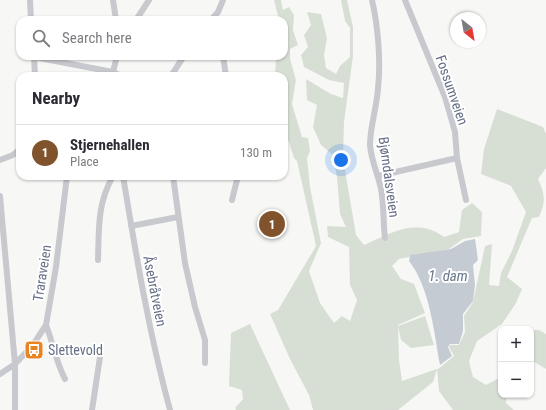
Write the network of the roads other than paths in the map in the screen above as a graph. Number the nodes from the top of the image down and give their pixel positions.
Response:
1 (30, 0) edge
2 (113, 0) edge
3 (149, 0) edge
4 (223, 0) edge
5 (372, 0) edge
6 (405, 0) edge
7 (31, 16) edge
8 (115, 16) edge
9 (139, 16) edge
10 (214, 16) edge
11 (34, 60) edge
12 (52, 60) edge
13 (116, 60) edge
14 (181, 60) edge
15 (224, 60) edge
16 (35, 72) edge
17 (104, 72) edge
18 (113, 72) edge
19 (174, 72) edge
20 (225, 72) edge
21 (16, 152) edge
22 (457, 158) junction
23 (0, 160) edge
24 (378, 176) junction
25 (67, 180) edge
26 (111, 180) edge
27 (124, 180) edge
28 (173, 180) edge
29 (237, 180) edge
30 (0, 196) edge
31 (232, 200) dead end
32 (466, 200) dead end
33 (178, 217) junction
34 (131, 226) junction
35 (385, 238) dead end
36 (98, 260) dead end
37 (46, 325) junction
38 (100, 357) dead end
39 (15, 364) junction
40 (205, 364) dead end
41 (0, 374) edge
42 (65, 380) dead end
43 (15, 410) edge
44 (92, 410) edge
45 (170, 410) edge

1 - 7 street
2 - 8 street
3 - 9 street
4 - 10 street
5 - 24 street, Bjørndalsveien
6 - 22 street, Fossumveien
11 - 16 street
12 - 17 street
13 - 18 street
14 - 19 street
15 - 20 street
21 - 23 street
22 - 24 street
22 - 32 street, Fossumveien
24 - 35 street, Bjørndalsveien
25 - 37 street, Traraveien
26 - 36 street
27 - 34 street, Åsebråtveien
28 - 33 street
29 - 31 street
30 - 39 street
33 - 34 street
33 - 40 street
34 - 45 street, Åsebråtveien
37 - 39 street, Traraveien
37 - 42 street
38 - 44 street
39 - 41 street, Traraveien
39 - 43 street

